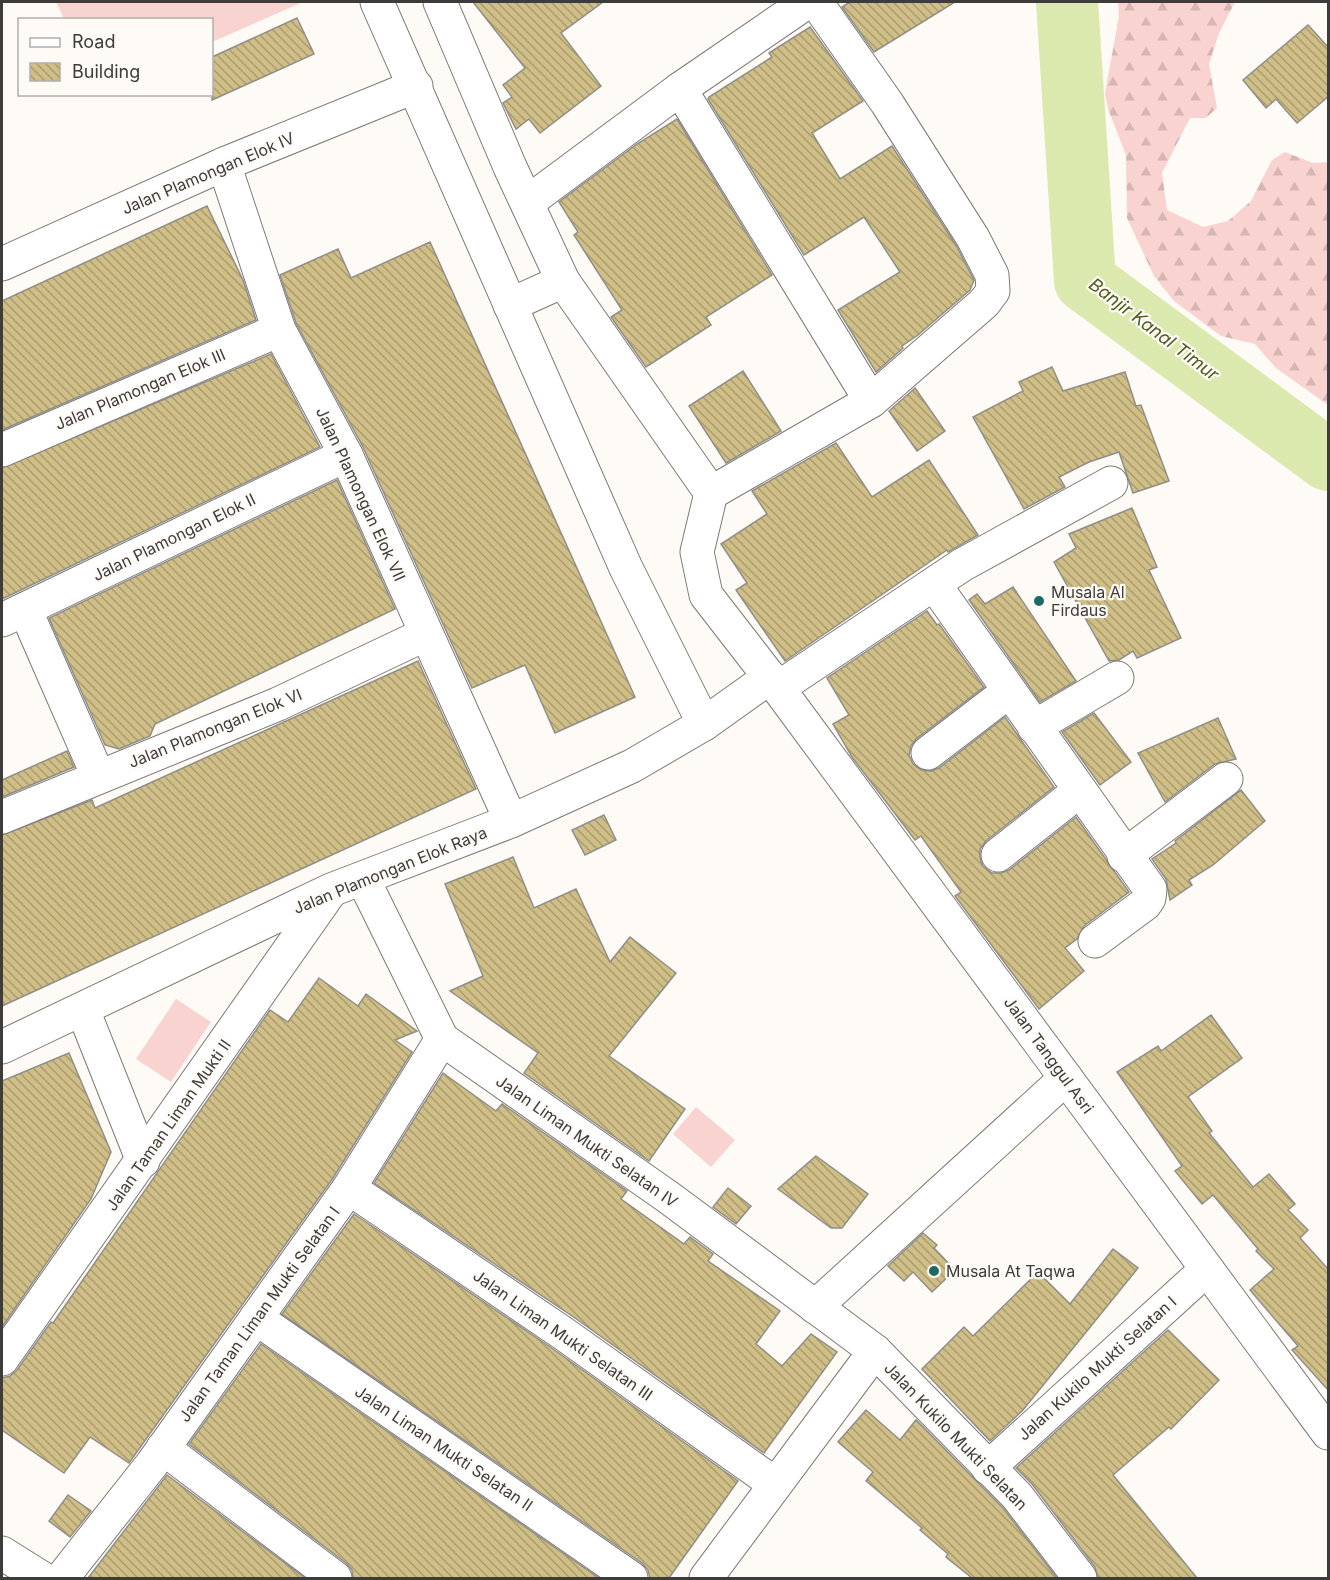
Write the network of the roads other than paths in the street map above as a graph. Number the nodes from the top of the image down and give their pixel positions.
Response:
1 (377, 2) edge
2 (440, 2) edge
3 (807, 2) edge
4 (816, 2) edge
5 (416, 86) junction
6 (680, 89) junction
7 (224, 164) junction
8 (528, 202) junction
9 (2, 264) edge
10 (563, 281) junction
11 (510, 305) junction
12 (279, 330) junction
13 (871, 401) junction
14 (2, 450) edge
15 (346, 455) junction
16 (1111, 483) dead end
17 (711, 493) junction
18 (934, 584) junction
19 (13, 615) edge
20 (426, 634) junction
21 (1117, 678) dead end
22 (774, 683) junction
23 (1009, 691) junction
24 (704, 724) junction
25 (1034, 727) junction
26 (928, 753) dead end
27 (98, 776) junction
28 (1226, 779) dead end
29 (1079, 792) junction
30 (2, 817) edge
31 (511, 821) junction
32 (998, 855) dead end
33 (1124, 856) junction
34 (363, 879) junction
35 (332, 890) junction
36 (1095, 941) dead end
37 (83, 1010) junction
38 (442, 1039) junction
39 (2, 1047) edge
40 (1066, 1078) junction
41 (143, 1161) junction
42 (349, 1188) junction
43 (1207, 1269) junction
44 (815, 1306) junction
45 (256, 1318) junction
46 (875, 1351) junction
47 (2, 1359) edge
48 (1329, 1433) edge
49 (163, 1448) junction
50 (988, 1468) junction
51 (776, 1484) junction
52 (2, 1553) edge
53 (42, 1578) edge
54 (62, 1578) edge
55 (335, 1578) edge
56 (631, 1578) edge
57 (706, 1578) edge
58 (1080, 1578) edge

1 - 5 street
2 - 8 street
3 - 6 street
4 - 13 street
5 - 7 street, Jalan Plamongan Elok IV
5 - 11 street
6 - 8 street
6 - 13 street
7 - 9 street, Jalan Plamongan Elok IV
7 - 12 street, Jalan Plamongan Elok VII
8 - 10 street
10 - 11 street
10 - 17 street
11 - 24 street
12 - 14 street, Jalan Plamongan Elok III
12 - 15 street, Jalan Plamongan Elok VII
13 - 17 street
15 - 19 street, Jalan Plamongan Elok II
15 - 20 street, Jalan Plamongan Elok VII
16 - 18 street, Jalan Plamongan Elok Raya
17 - 22 street, Jalan Tanggul Asri
18 - 22 street, Jalan Plamongan Elok Raya
18 - 23 street
19 - 27 street
20 - 27 street, Jalan Plamongan Elok VI
20 - 31 street, Jalan Plamongan Elok VII
21 - 25 street
22 - 24 street, Jalan Plamongan Elok Raya
22 - 40 street, Jalan Tanggul Asri
23 - 25 street
23 - 26 street
24 - 31 street, Jalan Plamongan Elok Raya
25 - 29 street
27 - 30 street, Jalan Plamongan Elok VI
28 - 33 street
29 - 32 street
29 - 33 street
31 - 34 street, Jalan Plamongan Elok Raya
33 - 36 street
34 - 35 street, Jalan Plamongan Elok Raya
34 - 38 street, Jalan Liman Mukti Selatan IV
35 - 37 street, Jalan Plamongan Elok Raya
35 - 41 street, Jalan Taman Liman Mukti II
37 - 39 street, Jalan Plamongan Elok Raya
37 - 41 street
38 - 42 street, Jalan Taman Liman Mukti Selatan I
38 - 44 street, Jalan Liman Mukti Selatan IV
40 - 43 street, Jalan Tanggul Asri
40 - 44 street
41 - 47 street, Jalan Taman Liman Mukti II
42 - 45 street, Jalan Taman Liman Mukti Selatan I
42 - 51 street, Jalan Liman Mukti Selatan III
43 - 48 street, Jalan Tanggul Asri
43 - 50 street, Jalan Kukilo Mukti Selatan I
44 - 46 street, Jalan Liman Mukti Selatan IV
45 - 49 street, Jalan Taman Liman Mukti Selatan I
45 - 56 street, Jalan Liman Mukti Selatan II
46 - 50 street, Jalan Kukilo Mukti Selatan
46 - 51 street
49 - 54 street, Jalan Taman Liman Mukti Selatan I
49 - 55 street
50 - 58 street, Jalan Kukilo Mukti Selatan
51 - 57 street
52 - 53 street

